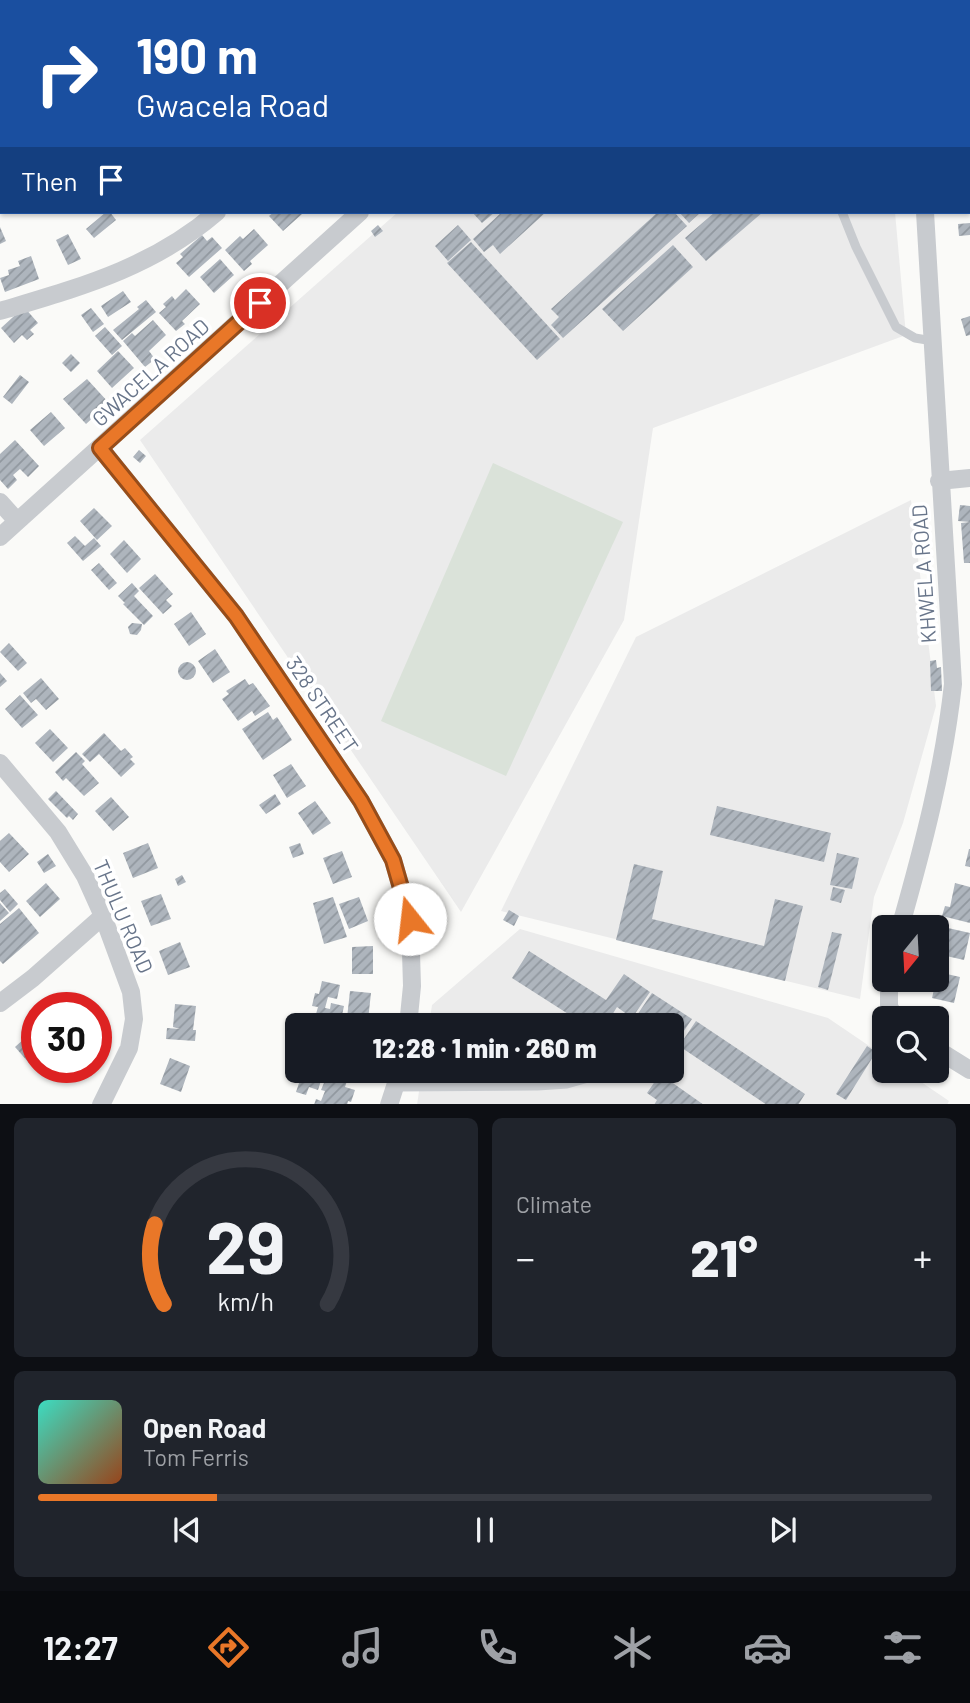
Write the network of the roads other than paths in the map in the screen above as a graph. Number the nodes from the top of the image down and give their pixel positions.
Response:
1 (215, 214) edge
2 (358, 214) edge
3 (843, 214) edge
4 (925, 214) edge
5 (0, 311) edge
6 (933, 341) junction
7 (100, 448) junction
8 (970, 478) edge
9 (939, 481) junction
10 (0, 502) edge
11 (17, 521) junction
12 (0, 537) edge
13 (2, 770) edge
14 (904, 915) edge
15 (103, 916) junction
16 (0, 1003) edge
17 (409, 1013) edge
18 (949, 1057) edge
19 (970, 1070) edge
20 (397, 1083) edge
21 (478, 1083) edge
22 (571, 1083) edge
23 (102, 1104) edge
24 (389, 1104) edge

1 - 5 street
2 - 7 street, GWACELA ROAD
3 - 6 lane
4 - 6 street, KHWELA ROAD
6 - 9 street, KHWELA ROAD
7 - 11 street, GWACELA ROAD
7 - 17 street, 328 STREET
8 - 9 street
9 - 14 street, KHWELA ROAD
10 - 11 street
11 - 12 street, GWACELA ROAD
13 - 15 street, THULU ROAD
15 - 16 street
15 - 23 street, THULU ROAD
18 - 19 street
20 - 24 street
21 - 22 lane

